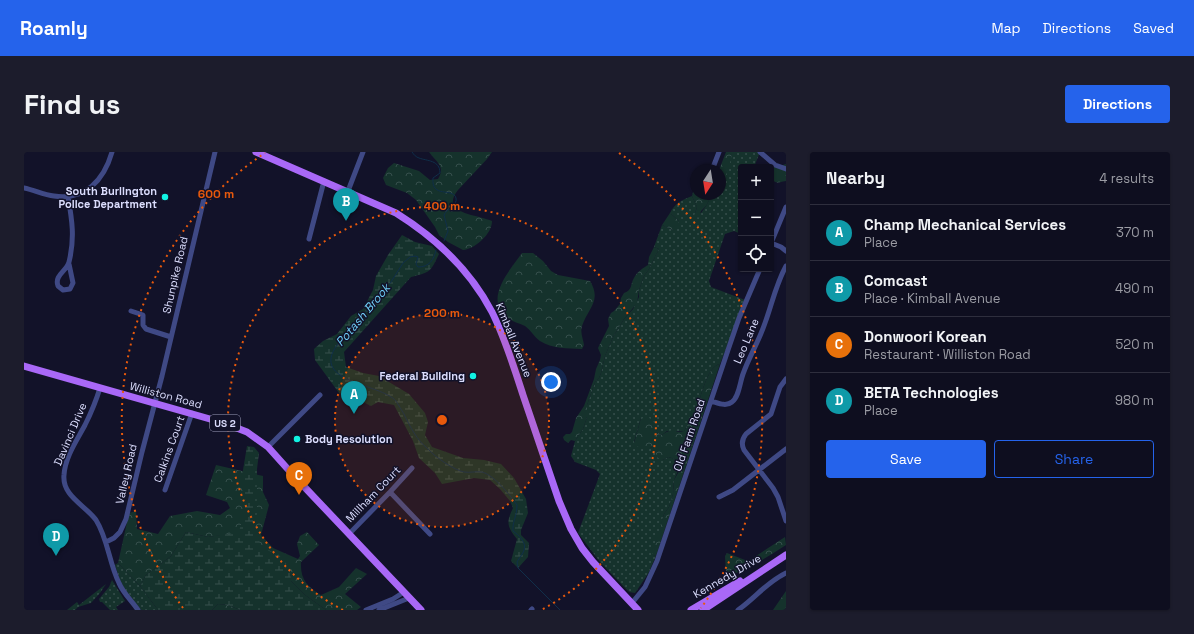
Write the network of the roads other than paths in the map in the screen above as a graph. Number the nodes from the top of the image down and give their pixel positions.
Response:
1 (112, 152) edge
2 (215, 152) edge
3 (256, 152) edge
4 (363, 152) edge
5 (719, 152) edge
6 (760, 152) edge
7 (714, 164) edge
8 (786, 169) edge
9 (324, 181) junction
10 (24, 188) edge
11 (348, 191) junction
12 (68, 196) junction
13 (786, 207) edge
14 (774, 236) edge
15 (309, 240) dead end
16 (774, 244) edge
17 (786, 251) edge
18 (69, 264) junction
19 (786, 266) edge
20 (759, 272) edge
21 (131, 311) dead end
22 (171, 337) junction
23 (24, 366) edge
24 (786, 379) edge
25 (100, 388) junction
26 (320, 395) dead end
27 (711, 401) junction
28 (155, 403) junction
29 (192, 414) junction
30 (268, 447) junction
31 (786, 449) edge
32 (412, 468) dead end
33 (760, 470) junction
34 (165, 490) dead end
35 (390, 492) junction
36 (719, 497) dead end
37 (786, 521) edge
38 (349, 534) junction
39 (430, 534) dead end
40 (106, 542) junction
41 (786, 555) edge
42 (774, 562) junction
43 (786, 573) edge
44 (404, 592) junction
45 (409, 598) junction
46 (632, 603) junction
47 (138, 610) edge
48 (366, 610) edge
49 (379, 610) edge
50 (421, 610) edge
51 (638, 610) edge
52 (691, 610) edge
53 (703, 610) edge
54 (738, 610) edge

1 - 12 street
2 - 22 street, Shunpike Road
3 - 9 main road, Kimball Avenue
4 - 11 street
5 - 7 street
6 - 8 street
9 - 11 main road, Kimball Avenue
9 - 15 street
10 - 12 street
11 - 46 main road, Kimball Avenue
12 - 18 street
13 - 14 street
16 - 17 street
18 - 18 street
19 - 27 street, Leo Lane
20 - 27 street, Old Farm Road
21 - 22 street
22 - 28 street, Shunpike Road
23 - 25 main road, Williston Road / US 2
24 - 33 street
25 - 28 main road, Williston Road / US 2
25 - 40 street, Davinci Drive
26 - 30 street
27 - 46 street, Old Farm Road
28 - 29 main road, Williston Road / US 2
28 - 40 street, Valley Road
29 - 30 main road, Williston Road / US 2
29 - 34 street, Calkins Court
30 - 38 main road, Williston Road / US 2
31 - 33 street
32 - 35 street, Millham Court
33 - 36 street
33 - 37 street
35 - 38 street, Millham Court
35 - 39 street
38 - 44 main road, Williston Road / US 2
40 - 47 street, Davinci Drive
41 - 42 main road, Kennedy Drive
42 - 52 main road, Kennedy Drive
42 - 53 main road, Kennedy Drive
43 - 54 street
44 - 45 main road, Williston Road / US 2
44 - 48 street
45 - 49 street
45 - 50 main road, Williston Road / US 2
46 - 51 main road, Kimball Avenue

